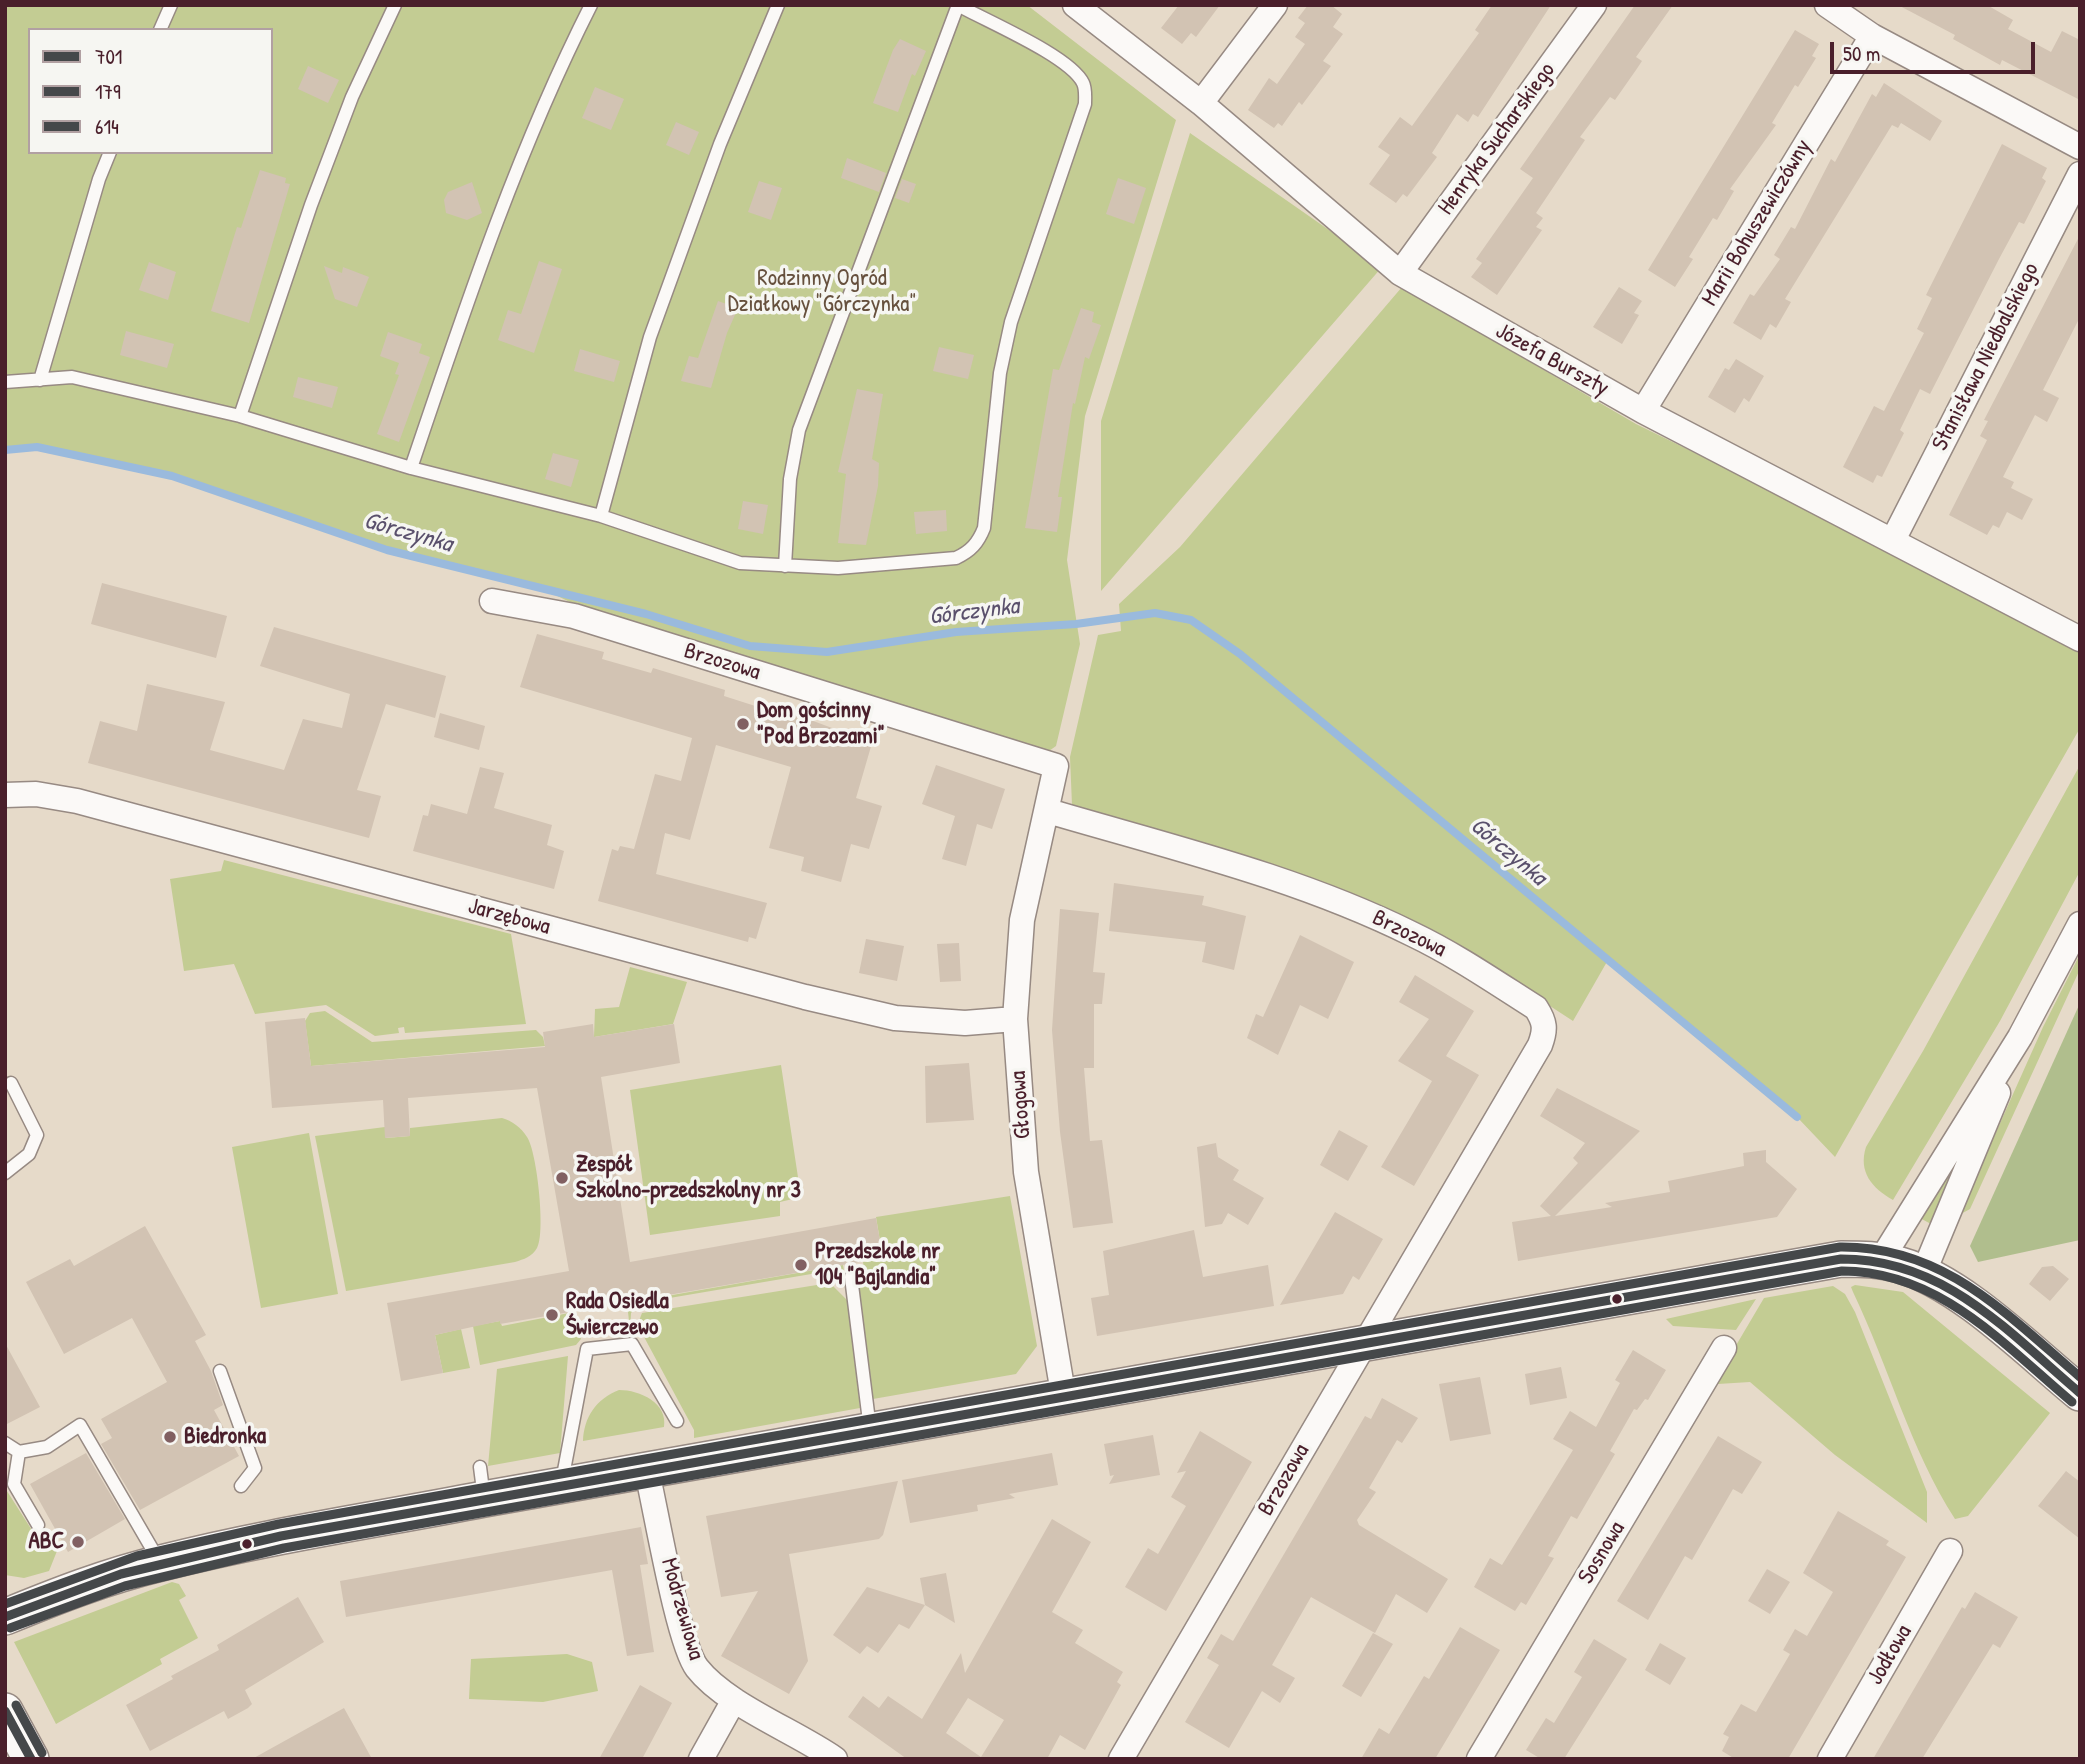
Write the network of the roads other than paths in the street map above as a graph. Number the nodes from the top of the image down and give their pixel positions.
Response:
1 (171, 5) edge
2 (395, 5) edge
3 (591, 5) edge
4 (778, 5) edge
5 (958, 5) edge
6 (1075, 5) edge
7 (1275, 5) edge
8 (1594, 5) edge
9 (1827, 5) edge
10 (161, 28) edge
11 (1872, 36) junction
12 (1201, 103) junction
13 (2080, 147) edge
14 (109, 154) edge
15 (2080, 174) edge
16 (1400, 273) junction
17 (40, 380) junction
18 (5, 382) edge
19 (1643, 411) junction
20 (240, 416) junction
21 (411, 468) junction
22 (601, 516) junction
23 (1893, 540) junction
24 (785, 566) junction
25 (492, 601) dead end
26 (2080, 639) edge
27 (5, 795) edge
28 (1048, 811) junction
29 (2080, 924) edge
30 (1015, 1018) junction
31 (2020, 1037) junction
32 (11, 1083) dead end
33 (5, 1173) edge
34 (1881, 1260) junction
35 (1923, 1274) junction
36 (851, 1277) dead end
37 (1365, 1342) junction
38 (1724, 1348) dead end
39 (220, 1371) dead end
40 (2080, 1392) edge
41 (1063, 1399) junction
42 (677, 1421) dead end
43 (871, 1433) junction
44 (5, 1443) edge
45 (19, 1452) junction
46 (648, 1472) junction
47 (241, 1486) dead end
48 (561, 1486) junction
49 (38, 1525) dead end
50 (1950, 1551) dead end
51 (159, 1563) junction
52 (5, 1617) edge
53 (734, 1700) junction
54 (5, 1711) edge
55 (31, 1759) edge
56 (701, 1759) edge
57 (835, 1759) edge
58 (1121, 1759) edge
59 (1479, 1759) edge
60 (1830, 1759) edge

1 - 10 lane
2 - 20 lane
3 - 21 lane
4 - 22 lane
5 - 24 lane
5 - 24 lane
6 - 12 street, Józefa Burszty
7 - 12 street
8 - 16 street, Henryka Sucharskiego
9 - 11 street
11 - 13 street
11 - 19 street, Marii Bohuszewiczówny
12 - 16 street, Józefa Burszty
14 - 17 lane
15 - 23 street, Stanisława Niedbalskiego
16 - 19 street, Józefa Burszty
17 - 18 lane
17 - 20 lane
19 - 23 street, Józefa Burszty
20 - 21 lane
21 - 22 lane
22 - 24 lane
23 - 26 street, Józefa Burszty
25 - 28 street, Brzozowa
27 - 30 street, Jarzębowa
28 - 30 street, Głogowa
28 - 37 street, Brzozowa
29 - 31 street
30 - 41 street, Głogowa
31 - 34 street
31 - 35 street
32 - 33 lane
34 - 35 street
34 - 37 street
35 - 40 street
36 - 43 lane
37 - 41 street
37 - 58 street, Brzozowa
38 - 59 street, Sosnowa
39 - 47 lane
41 - 43 street
42 - 48 lane
43 - 46 street
44 - 45 lane
45 - 49 lane
45 - 51 lane
46 - 48 street
46 - 53 street, Modrzewiowa
48 - 51 street
50 - 60 street, Jodłowa
51 - 52 street
53 - 56 street
53 - 57 street, Modrzewiowa
54 - 55 street

